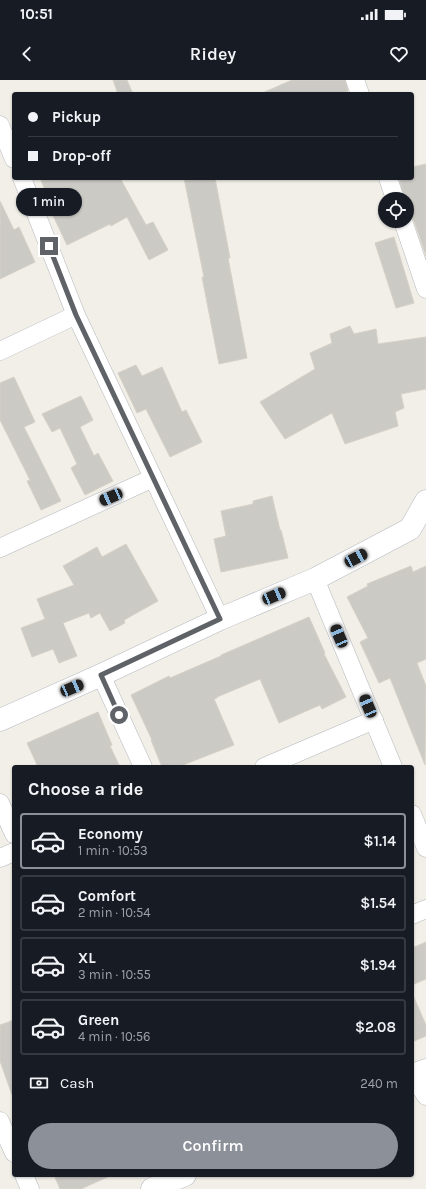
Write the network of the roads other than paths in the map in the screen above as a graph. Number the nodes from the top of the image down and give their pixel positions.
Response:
1 (355, 80) edge
2 (359, 92) edge
3 (5, 135) edge
4 (12, 154) edge
5 (23, 180) edge
6 (389, 180) edge
7 (393, 192) edge
8 (405, 228) edge
9 (426, 289) edge
10 (76, 315) junction
11 (0, 351) edge
12 (153, 478) junction
13 (426, 501) edge
14 (0, 548) edge
15 (315, 579) junction
16 (220, 619) junction
17 (101, 675) junction
18 (0, 720) edge
19 (374, 720) junction
20 (143, 765) edge
21 (269, 765) edge
22 (392, 765) edge
23 (0, 803) edge
24 (414, 819) edge
25 (12, 830) edge
26 (426, 848) edge
27 (12, 853) edge
28 (0, 858) edge
29 (426, 909) edge
30 (414, 914) edge
31 (426, 1070) edge
32 (414, 1074) edge
33 (414, 1078) edge
34 (426, 1096) edge
35 (0, 1121) edge
36 (12, 1148) edge
37 (25, 1177) edge
38 (30, 1189) edge

1 - 2 street
3 - 4 street
5 - 10 street
6 - 7 street
8 - 9 street
10 - 11 street
10 - 12 street
12 - 14 street
12 - 16 street
13 - 15 street
15 - 16 street
15 - 19 street
16 - 17 street
17 - 18 street
17 - 20 street
19 - 21 street
19 - 22 street
23 - 25 street
24 - 26 street
27 - 28 street
29 - 30 street
31 - 32 street
33 - 34 street
35 - 36 street
37 - 38 street

